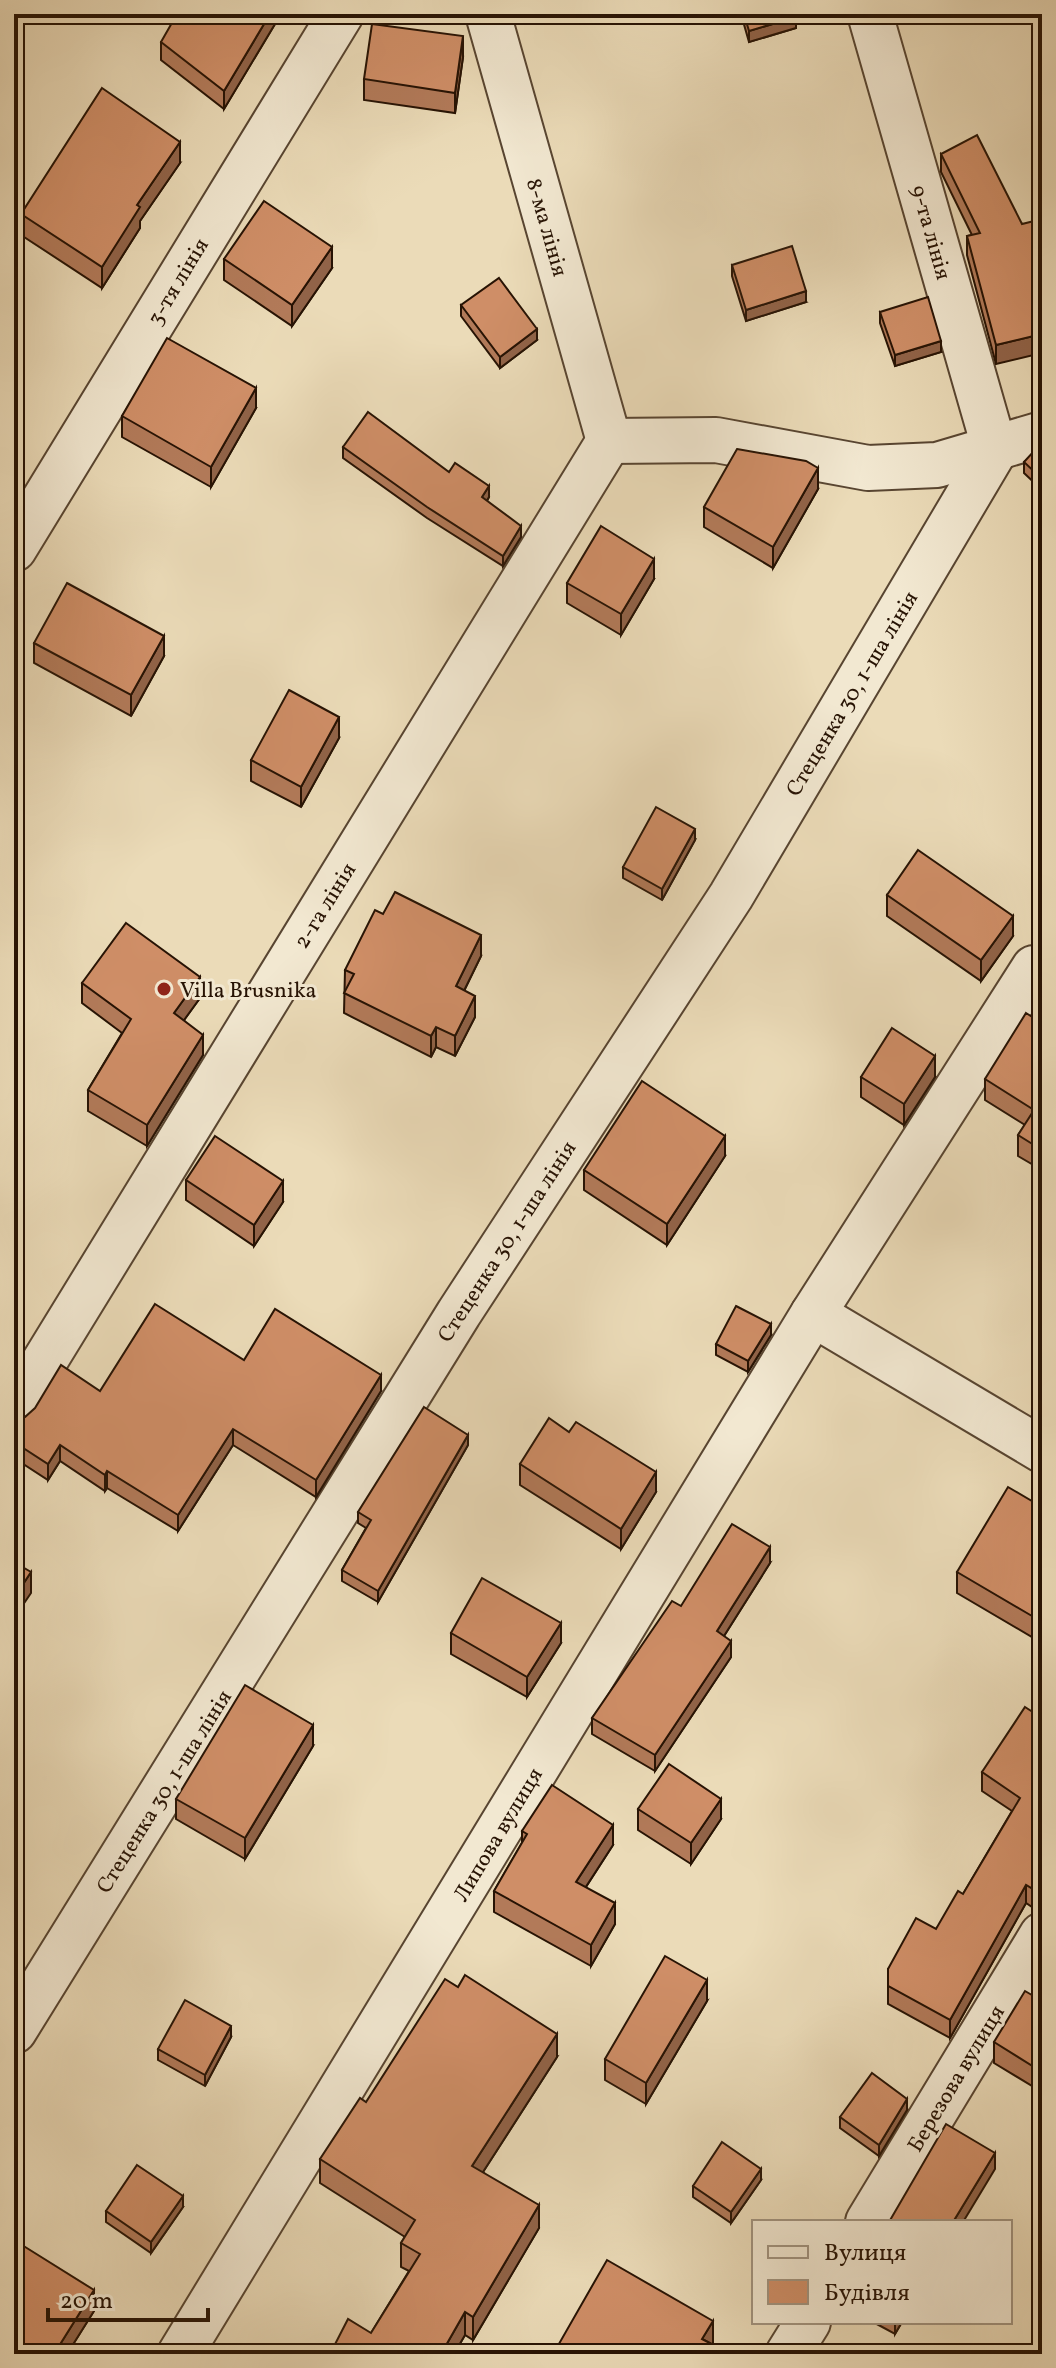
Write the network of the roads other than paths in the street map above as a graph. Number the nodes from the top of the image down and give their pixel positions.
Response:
1 (341, 14) edge
2 (488, 14) edge
3 (870, 14) edge
4 (1042, 434) edge
5 (609, 441) junction
6 (995, 450) junction
7 (14, 549) edge
8 (1034, 968) dead end
9 (813, 1314) junction
10 (14, 1411) edge
11 (1042, 1450) edge
12 (1042, 1935) edge
13 (14, 2031) edge
14 (869, 2220) edge
15 (807, 2324) edge
16 (180, 2354) edge
17 (788, 2354) edge

1 - 7 street, 3-тя лінія
2 - 5 street, 8-ма лінія
3 - 6 street, 9-та лінія
4 - 6 street
5 - 6 street
5 - 10 street, 2-га лінія
6 - 13 street, Стеценка 30, 1-ша лінія
8 - 9 street, Липова вулиця
9 - 11 street
9 - 16 street, Липова вулиця
12 - 14 street, Березова вулиця
15 - 17 street

